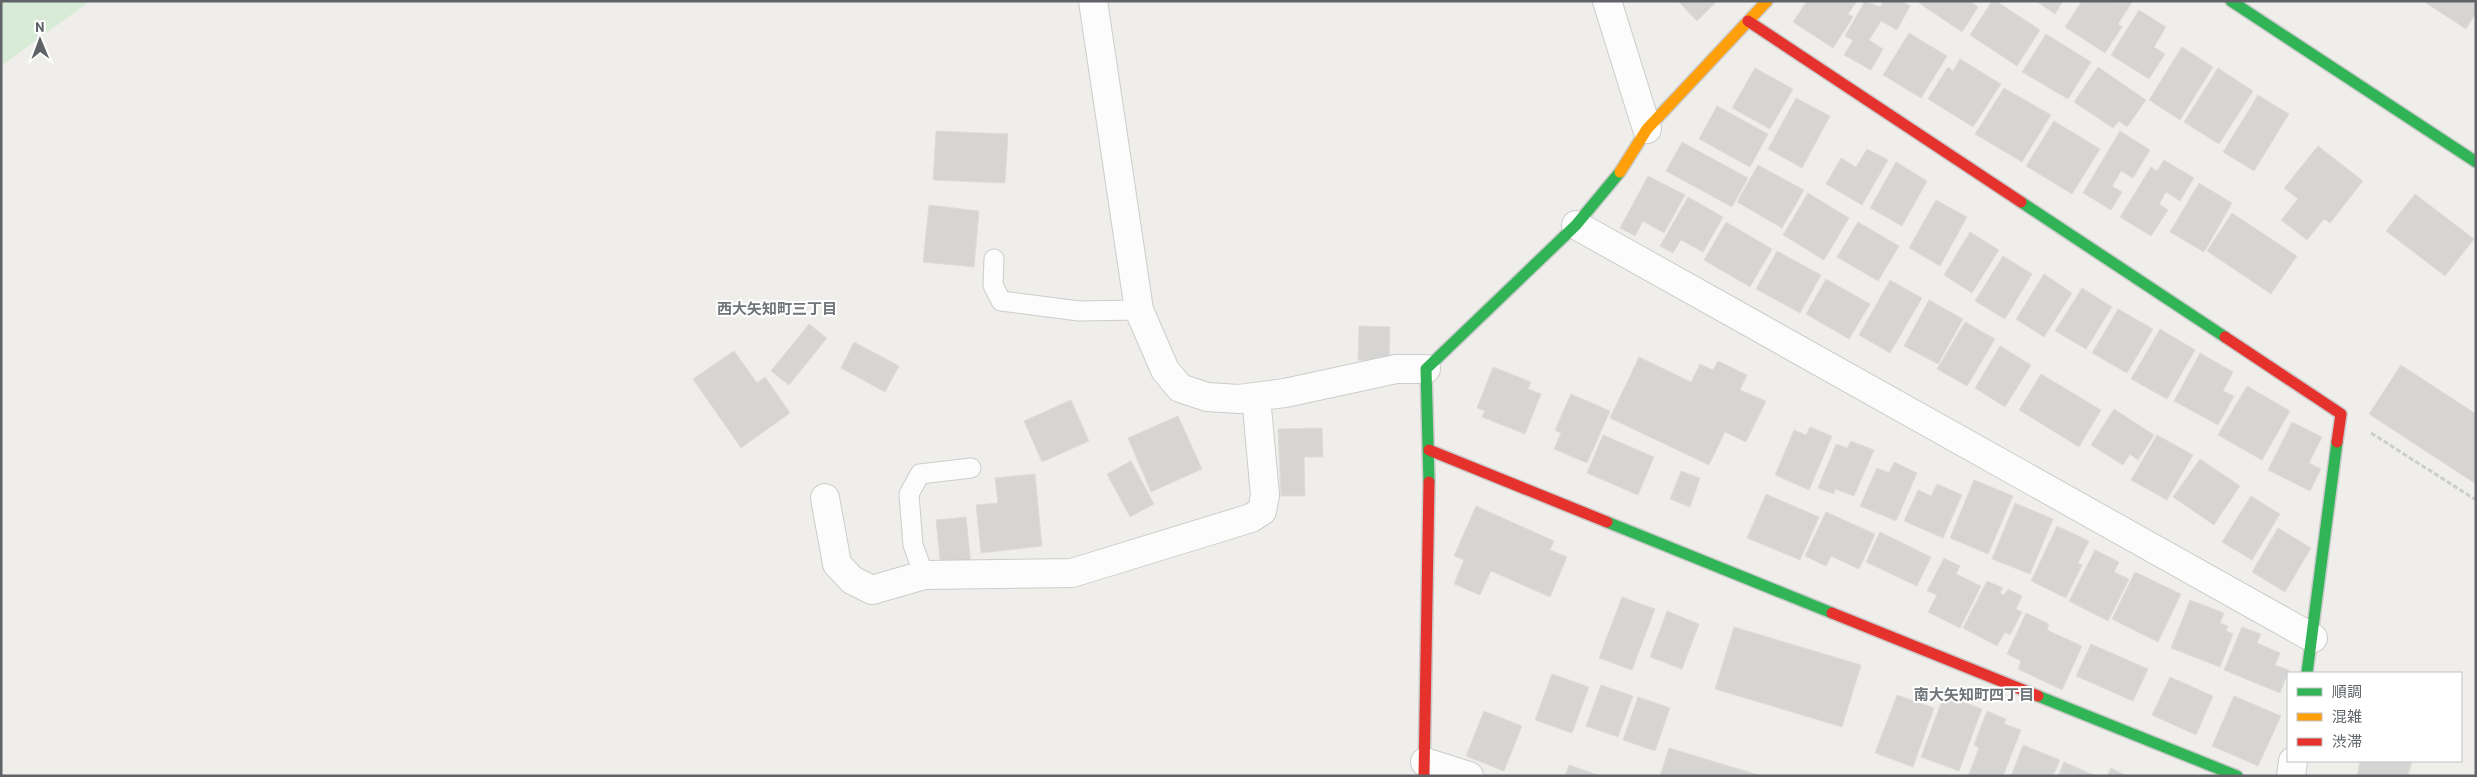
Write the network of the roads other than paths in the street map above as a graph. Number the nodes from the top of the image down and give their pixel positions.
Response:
1 (1093, 1) edge
2 (1608, 1) edge
3 (1767, 1) edge
4 (2231, 1) edge
5 (1748, 22) junction
6 (1647, 129) junction
7 (2476, 162) edge
8 (1576, 226) junction
9 (994, 259) dead end
10 (1138, 310) junction
11 (1426, 369) junction
12 (1256, 397) junction
13 (1429, 450) junction
14 (971, 468) dead end
15 (825, 498) dead end
16 (924, 575) junction
17 (2312, 638) junction
18 (2307, 672) edge
19 (2293, 762) edge
20 (1425, 769) edge
21 (1469, 776) edge
22 (2237, 776) edge
23 (2291, 776) edge

1 - 10 street
2 - 6 street
3 - 5 street
4 - 7 street
5 - 6 street
5 - 17 street
6 - 8 street
8 - 11 street
8 - 17 street
9 - 10 lane
10 - 12 street
11 - 12 street
11 - 13 street
12 - 16 street
13 - 20 street
13 - 22 street
14 - 16 lane
15 - 16 street
17 - 18 street
19 - 23 street
20 - 21 street

